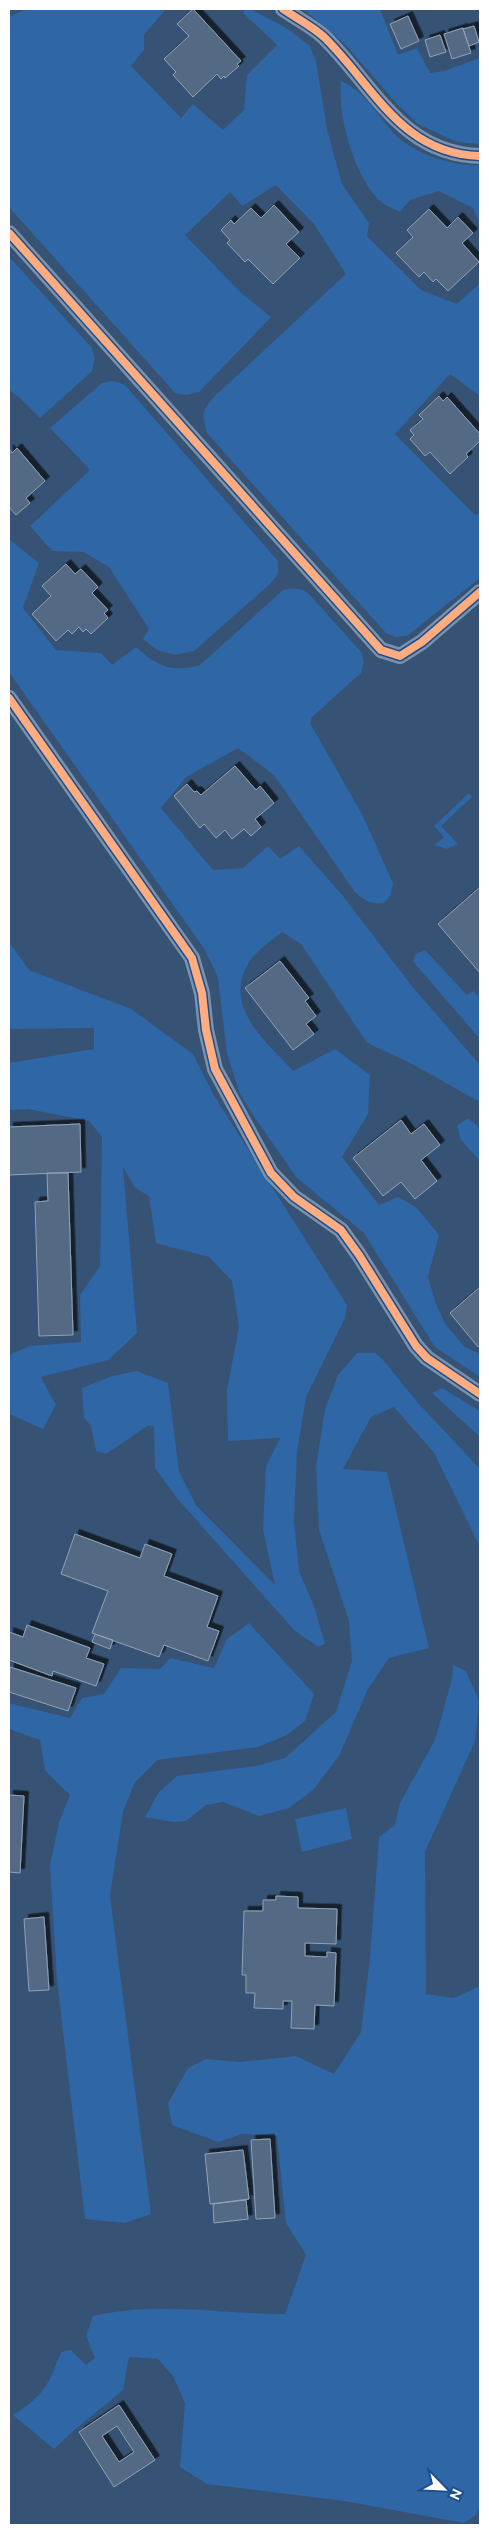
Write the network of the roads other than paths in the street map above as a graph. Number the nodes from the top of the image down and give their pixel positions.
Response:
1 (283, 9) edge
2 (480, 156) edge
3 (9, 233) edge
4 (480, 592) edge
5 (9, 698) edge
6 (480, 1394) edge

1 - 2 street
3 - 4 street
5 - 6 street

